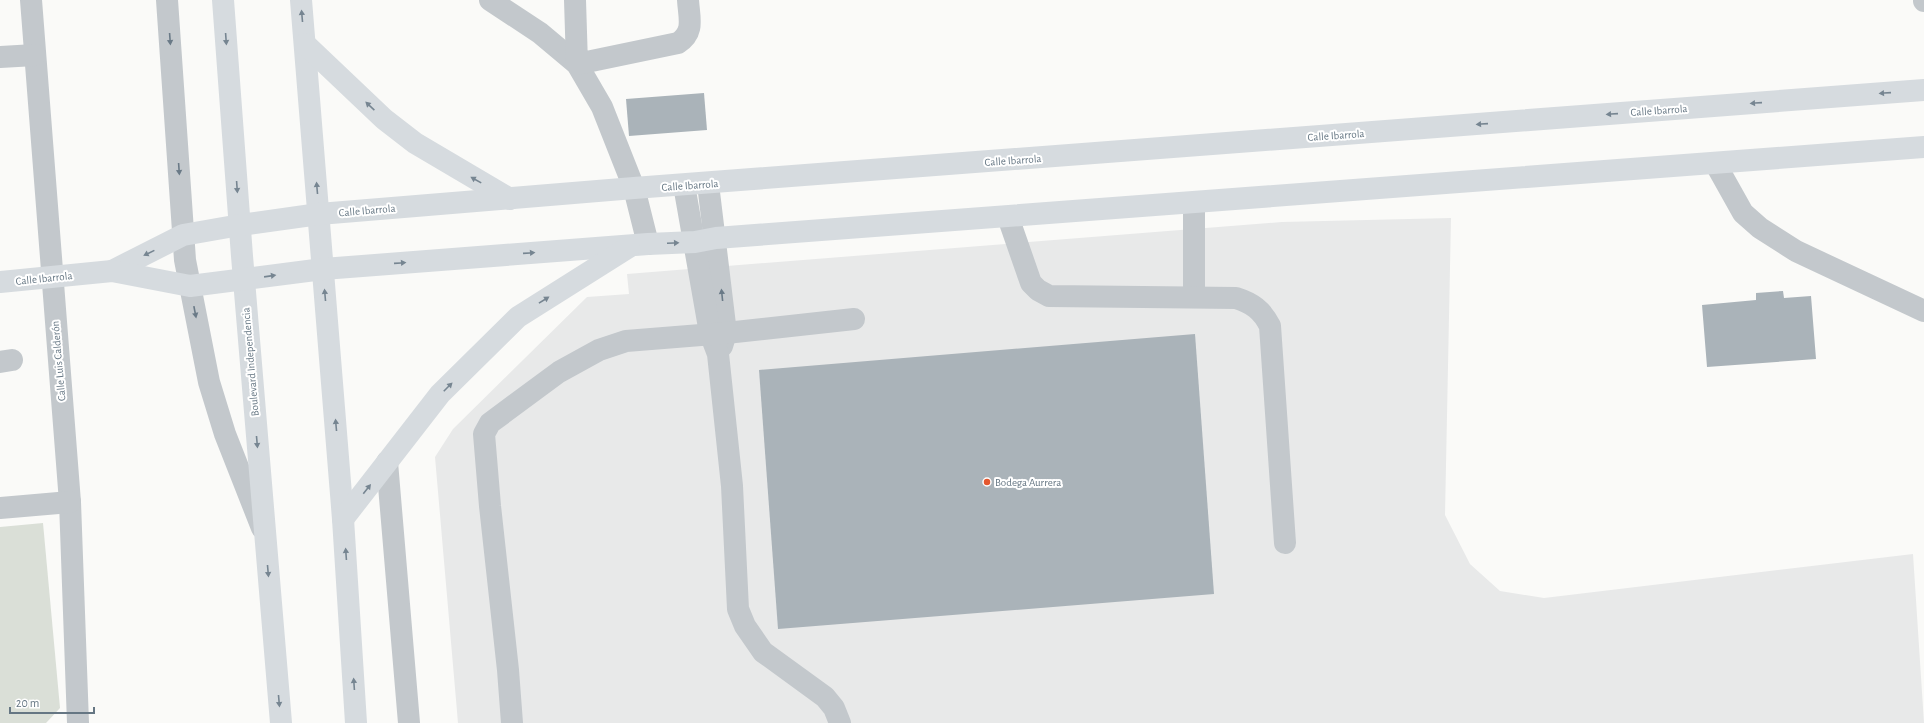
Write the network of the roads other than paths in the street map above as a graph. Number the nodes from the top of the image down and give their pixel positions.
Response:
1 (31, 0) edge
2 (167, 0) edge
3 (223, 0) edge
4 (301, 0) edge
5 (490, 0) edge
6 (574, 0) edge
7 (688, 0) edge
8 (304, 44) junction
9 (35, 55) junction
10 (0, 57) edge
11 (577, 64) junction
12 (1924, 90) edge
13 (1924, 148) edge
14 (1715, 163) junction
15 (708, 184) junction
16 (684, 185) junction
17 (634, 188) junction
18 (510, 199) junction
19 (1194, 203) junction
20 (319, 214) junction
21 (1008, 217) junction
22 (240, 225) junction
23 (184, 235) junction
24 (716, 238) junction
25 (695, 242) junction
26 (640, 244) junction
27 (323, 268) junction
28 (112, 271) junction
29 (52, 277) junction
30 (244, 280) junction
31 (0, 282) edge
32 (190, 286) junction
33 (1194, 297) junction
34 (1924, 311) edge
35 (854, 320) dead end
36 (718, 333) junction
37 (387, 462) junction
38 (70, 502) junction
39 (0, 508) edge
40 (343, 519) junction
41 (265, 534) junction
42 (1285, 543) dead end
43 (78, 723) edge
44 (281, 723) edge
45 (356, 723) edge
46 (409, 723) edge
47 (512, 723) edge
48 (840, 723) edge

1 - 9 street, Calle Luis Calderón
2 -> 23 street
3 -> 22 main road, Boulevard Independencia
8 -> 4 main road
5 - 11 street
6 - 11 street
7 - 11 street
18 -> 8 main road
20 -> 8 main road
9 - 10 street
9 - 29 street, Calle Luis Calderón
11 - 17 street
12 -> 15 main road, Calle Ibarrola
13 - 14 main road, Calle Ibarrola
14 - 19 main road, Calle Ibarrola
14 - 34 street
15 - 16 main road, Calle Ibarrola
15 - 24 street
16 - 17 main road, Calle Ibarrola
16 - 25 street
17 - 18 main road, Calle Ibarrola
17 - 26 street
18 - 20 main road, Calle Ibarrola
19 - 21 main road, Calle Ibarrola
19 - 33 street
20 - 22 main road, Calle Ibarrola
20 - 27 main road
21 - 24 main road, Calle Ibarrola
21 - 33 street
22 - 23 main road, Calle Ibarrola
22 - 30 main road, Boulevard Independencia
23 -> 28 main road, Calle Ibarrola
23 - 32 street
24 - 25 main road, Calle Ibarrola
36 -> 24 street
26 -> 25 main road, Calle Ibarrola
25 - 36 street
27 -> 26 main road, Calle Ibarrola
37 -> 26 main road
30 -> 27 main road, Calle Ibarrola
40 -> 27 main road
28 - 29 main road, Calle Ibarrola
28 - 32 main road, Calle Ibarrola
29 - 31 main road, Calle Ibarrola
29 - 38 street, Calle Luis Calderón
30 - 32 main road, Calle Ibarrola
30 -> 41 main road, Boulevard Independencia
32 -> 41 street
33 - 42 street
35 - 36 street
36 - 47 street
36 - 48 street
40 -> 37 main road
37 - 46 street
38 - 39 street
38 - 43 street, Calle Luis Calderón
45 -> 40 main road
41 -> 44 main road, Boulevard Independencia

